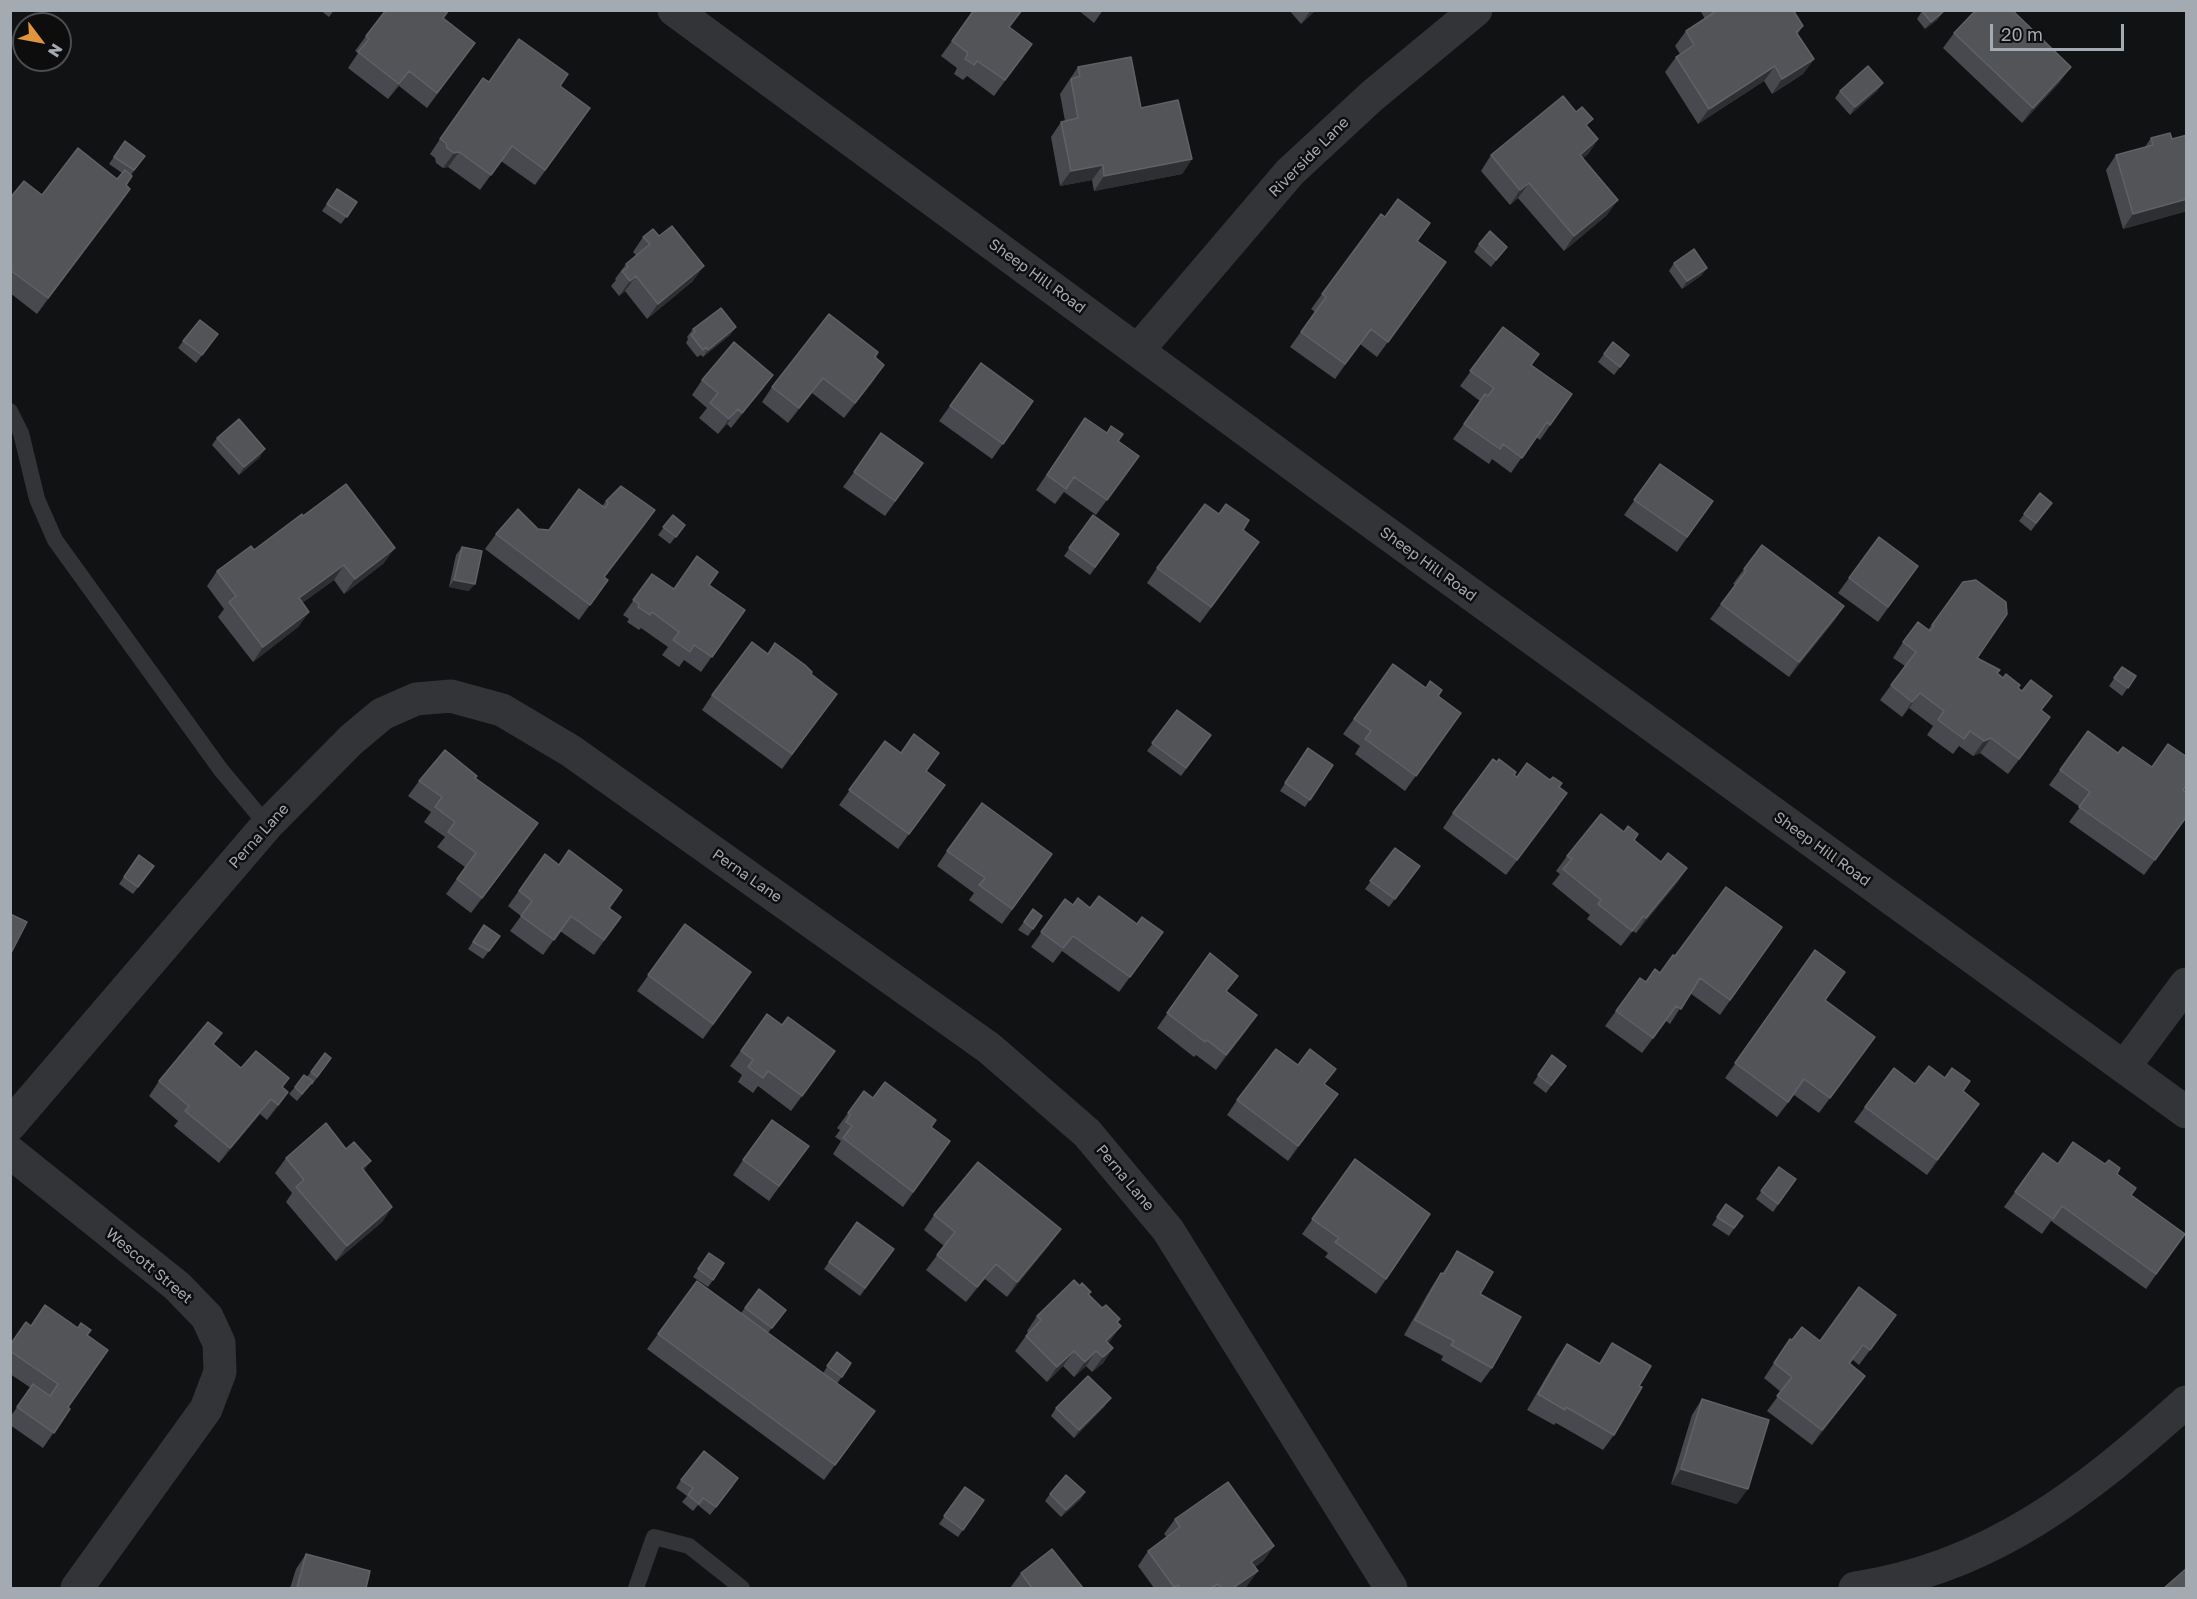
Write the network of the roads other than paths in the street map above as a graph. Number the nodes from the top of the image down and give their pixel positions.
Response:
1 (674, 10) edge
2 (1476, 10) edge
3 (1138, 350) junction
4 (10, 411) edge
5 (267, 825) junction
6 (2187, 984) edge
7 (2125, 1066) junction
8 (2187, 1112) edge
9 (10, 1125) edge
10 (10, 1152) edge
11 (2187, 1402) edge
12 (77, 1588) edge
13 (636, 1588) edge
14 (742, 1588) edge
15 (1391, 1588) edge
16 (1856, 1588) edge

1 - 3 street, Sheep Hill Road
2 - 3 street, Riverside Lane
3 - 7 street, Sheep Hill Road
4 - 5 lane
5 - 9 street, Perna Lane
5 - 15 street, Perna Lane
6 - 7 street
7 - 8 street, Sheep Hill Road
10 - 12 street, Wescott Street
11 - 16 street
13 - 14 lane

